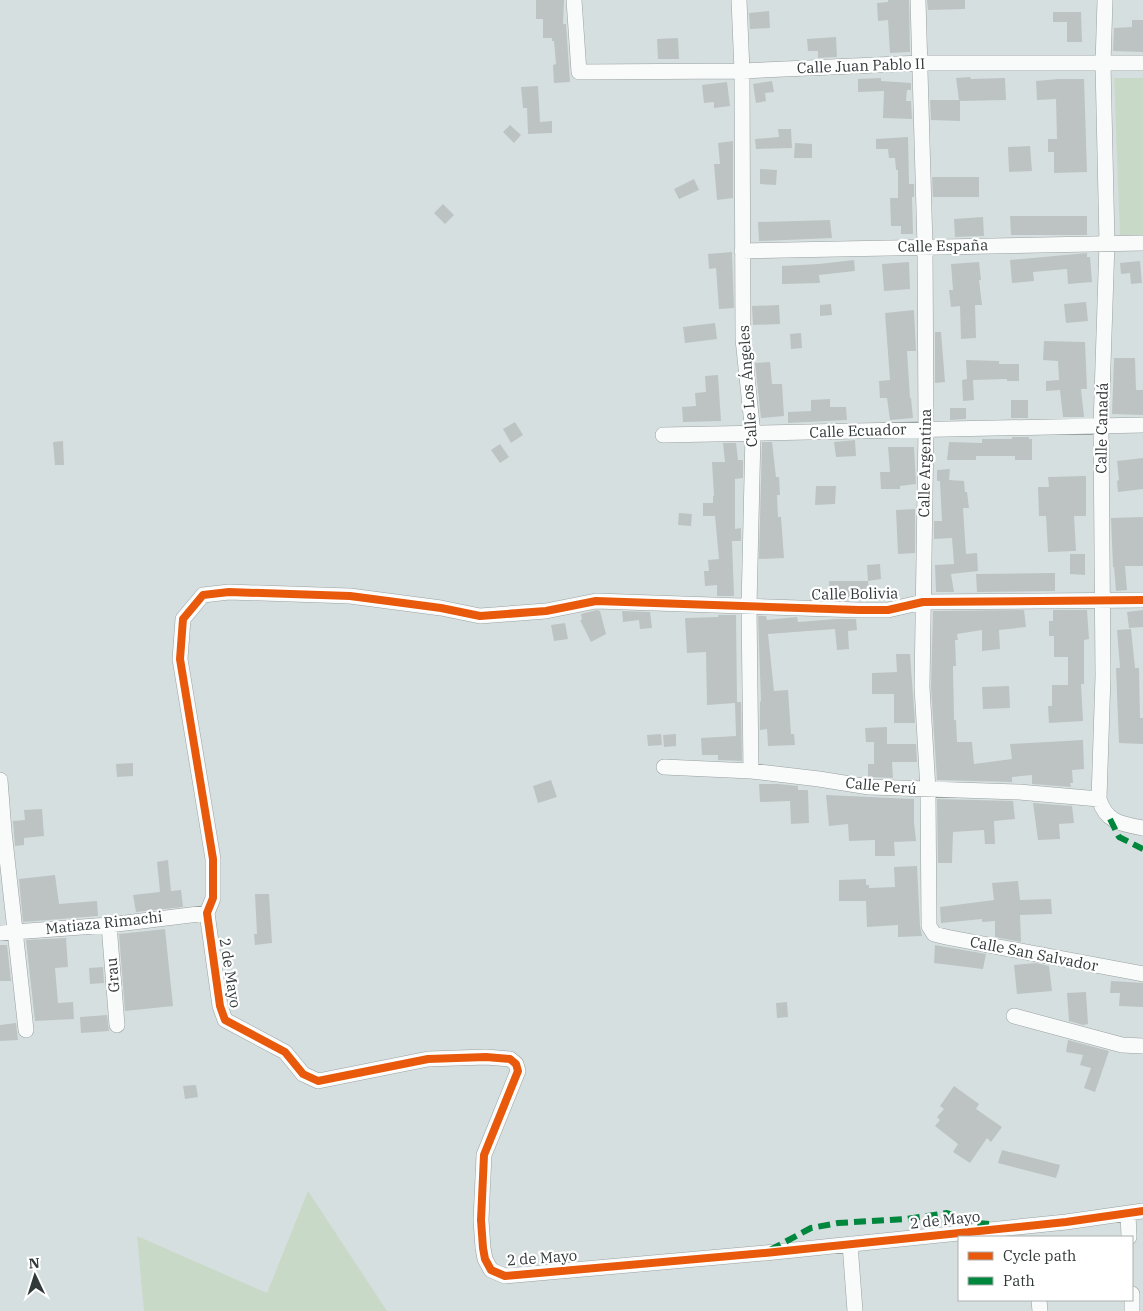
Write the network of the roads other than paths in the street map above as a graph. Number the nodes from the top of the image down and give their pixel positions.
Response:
1 (574, 0) edge
2 (739, 0) edge
3 (918, 0) edge
4 (1105, 0) edge
5 (920, 63) junction
6 (1143, 63) edge
7 (1103, 64) junction
8 (742, 71) junction
9 (1107, 243) junction
10 (1143, 244) edge
11 (925, 246) junction
12 (742, 251) junction
13 (1143, 425) edge
14 (1102, 426) junction
15 (926, 429) junction
16 (753, 434) junction
17 (663, 435) dead end
18 (1102, 600) junction
19 (1143, 600) edge
20 (923, 602) junction
21 (749, 607) junction
22 (664, 767) dead end
23 (751, 772) junction
24 (0, 780) edge
25 (928, 790) junction
26 (1099, 799) junction
27 (1143, 828) edge
28 (207, 913) junction
29 (109, 925) junction
30 (929, 926) joint
31 (7, 932) edge
32 (1143, 974) edge
33 (1014, 1016) dead end
34 (117, 1025) dead end
35 (26, 1030) dead end
36 (1143, 1046) edge
37 (1136, 1212) edge
38 (1035, 1231) edge
39 (958, 1236) edge
40 (964, 1236) edge
41 (1129, 1236) edge
42 (850, 1244) junction
43 (855, 1311) edge

1 - 8 street, Calle Juan Pablo II
2 - 8 street, Calle Los Ángeles
3 - 5 street, Calle Argentina
4 - 7 street, Calle Canadá
5 - 7 street, Calle Juan Pablo II
5 - 8 street, Calle Juan Pablo II
5 - 11 street, Calle Argentina
6 - 7 street, Calle Juan Pablo II
7 - 9 street, Calle Canadá
8 - 12 street, Calle Los Ángeles
9 - 10 street, Calle España
9 - 11 street, Calle España
9 - 14 street, Calle Canadá
11 - 12 street, Calle España
11 - 15 street, Calle Argentina
12 - 16 street, Calle Los Ángeles
13 - 14 street, Calle Ecuador
14 - 15 street, Calle Ecuador
14 - 18 street, Calle Canadá
15 - 16 street, Calle Ecuador
15 - 20 street, Calle Argentina
16 - 17 street, Calle Ecuador
16 - 21 street, Calle Los Ángeles
18 - 19 street, Calle Bolivia
18 - 20 street, Calle Bolivia
18 - 26 street, Calle Canadá
20 - 21 street, Calle Bolivia
20 - 25 street, Calle Argentina
21 - 23 street, Calle Los Ángeles
21 - 28 street, Calle Bolivia
22 - 23 street, Calle Perú
23 - 25 street, Calle Perú
24 - 31 street
25 - 26 street, Calle Perú
25 - 30 street, Calle Argentina
26 - 27 street
28 - 29 street, Matiaza Rimachi
28 - 42 street, 2 de Mayo
29 - 31 street, Matiaza Rimachi
29 - 34 street, Grau
30 - 32 street, Calle San Salvador
31 - 35 street
33 - 36 street
37 - 38 street, 2 de Mayo
37 - 41 street
38 - 40 street, 2 de Mayo
39 - 42 street, 2 de Mayo
42 - 43 street

